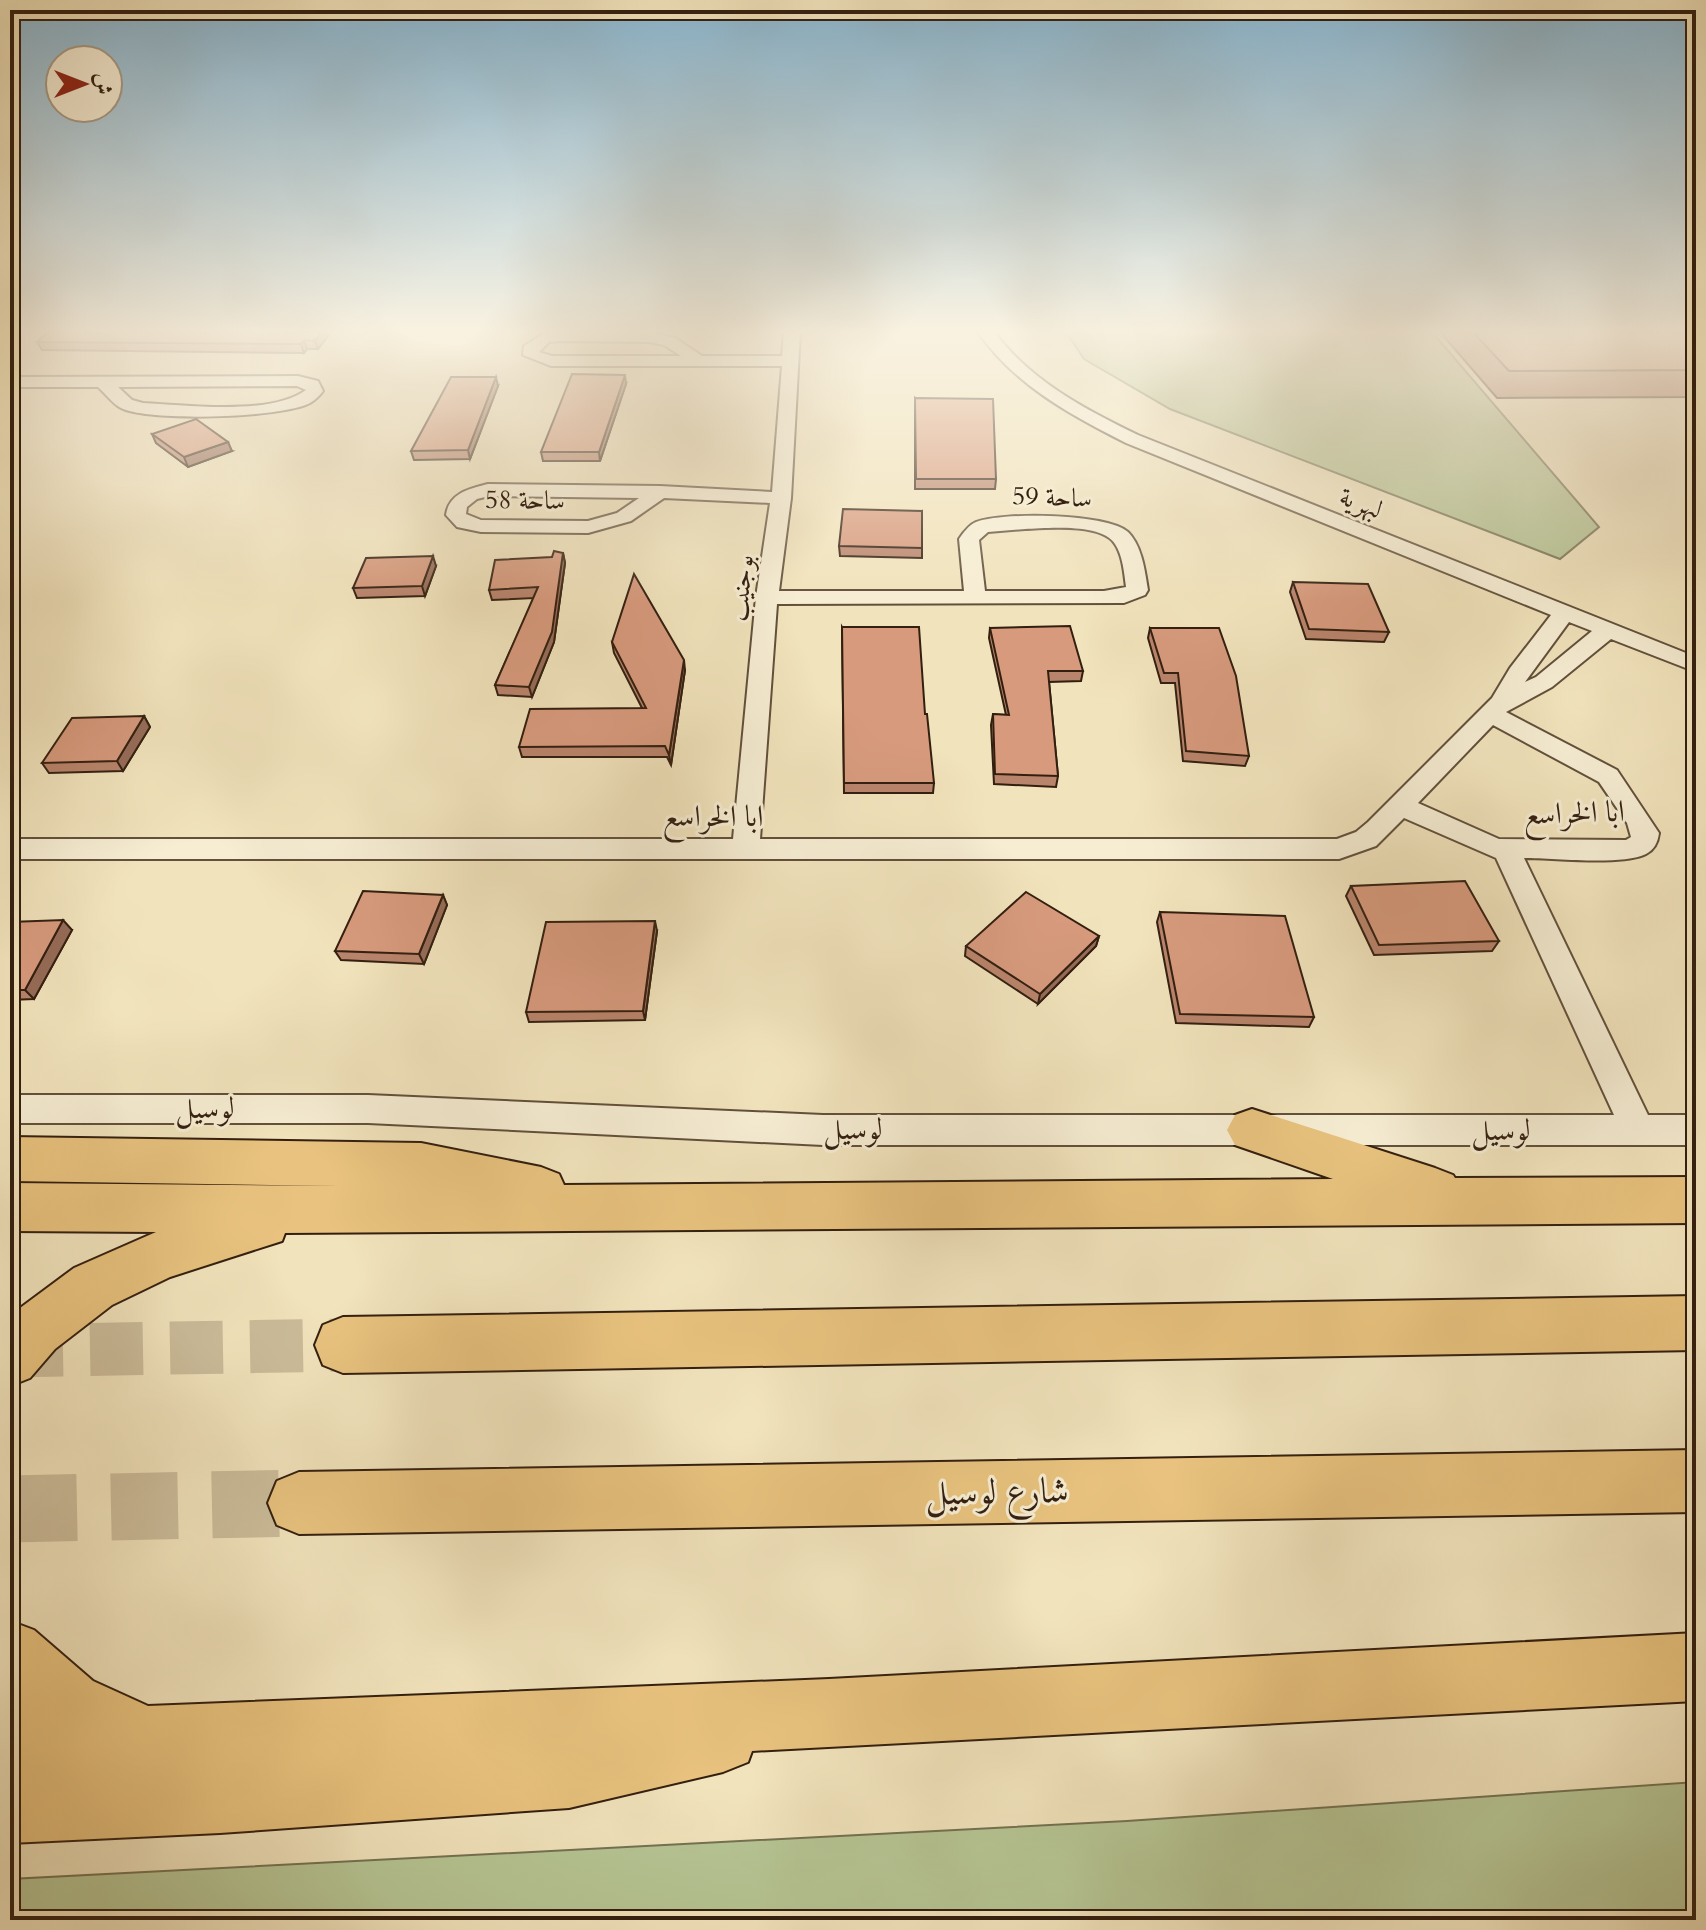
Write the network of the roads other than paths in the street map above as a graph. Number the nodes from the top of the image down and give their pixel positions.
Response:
1 (785, 422) edge
2 (1101, 422) edge
3 (660, 492) junction
4 (781, 498) junction
5 (767, 597) junction
6 (975, 598) junction
7 (1565, 612) junction
8 (1608, 630) junction
9 (1696, 665) edge
10 (1496, 708) junction
11 (1401, 806) junction
12 (10, 849) edge
13 (1506, 849) junction
14 (746, 850) junction
15 (10, 1109) edge
16 (1252, 1130) junction
17 (1638, 1130) junction
18 (1696, 1130) edge
19 (10, 1159) edge
20 (1696, 1200) edge
21 (1468, 1201) junction
22 (10, 1207) edge
23 (630, 1208) junction
24 (316, 1210) junction
25 (1696, 1323) edge
26 (343, 1345) tunnel mouth
27 (10, 1358) edge
28 (1696, 1481) edge
29 (299, 1503) tunnel mouth
30 (10, 1654) edge
31 (1696, 1667) edge
32 (829, 1713) junction
33 (10, 1739) edge
34 (154, 1741) junction
35 (10, 1807) edge

1 - 4 street, بوجنيب
2 - 7 street, لبهرية
3 - 3 street, ساحة 58
3 - 4 street, ساحة 58
4 - 5 street, بوجنيب
5 - 6 street, ساحة 59
5 - 14 street, بوجنيب
6 - 6 street, ساحة 59
7 - 8 street, لبهرية
7 - 10 street, ابا الخراسع
8 - 9 street, لبهرية
8 - 10 street, ابا الخراسع
10 - 11 street, ابا الخراسع
10 - 13 street, ابا الخراسع
11 - 13 street, ابا الخراسع
11 - 14 street, ابا الخراسع
12 - 14 street, ابا الخراسع
13 - 17 street
15 - 16 street, لوسيل
16 - 17 street, لوسيل
16 - 21 highway
17 - 18 street, لوسيل
19 - 23 highway
20 - 21 highway
21 - 23 highway
22 - 24 highway
23 - 24 highway
24 - 27 highway
25 - 26 highway
28 - 29 highway, شارع لوسيل
30 - 34 highway
31 - 32 highway
32 - 34 highway
32 - 35 highway
33 - 34 highway

